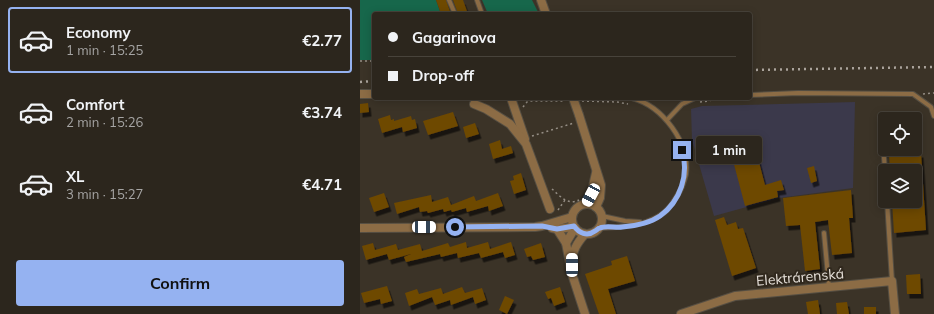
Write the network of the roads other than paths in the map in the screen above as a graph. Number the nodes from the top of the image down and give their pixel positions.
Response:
1 (449, 0) edge
2 (477, 0) edge
3 (541, 0) edge
4 (454, 12) edge
5 (481, 12) edge
6 (545, 12) edge
7 (360, 94) edge
8 (372, 94) edge
9 (752, 95) edge
10 (512, 100) edge
11 (574, 100) edge
12 (640, 100) edge
13 (691, 100) edge
14 (474, 104) dead end
15 (934, 116) edge
16 (667, 120) junction
17 (526, 144) junction
18 (597, 172) junction
19 (583, 202) junction
20 (596, 208) junction
21 (887, 208) edge
22 (550, 209) dead end
23 (602, 216) junction
24 (572, 217) junction
25 (645, 222) junction
26 (542, 226) junction
27 (574, 227) junction
28 (360, 228) edge
29 (599, 228) junction
30 (557, 229) junction
31 (824, 233) dead end
32 (585, 234) junction
33 (566, 243) junction
34 (572, 274) junction
35 (892, 281) junction
36 (829, 287) junction
37 (585, 314) edge
38 (681, 314) edge
39 (895, 314) edge

1 - 4 lane
2 - 5 lane
3 - 6 street
7 - 8 street
9 - 15 lane
10 - 17 street
11 - 18 street, bridge
12 - 16 lane
13 - 16 lane
14 - 17 street
16 - 25 lane
17 - 22 street
18 - 19 street
18 - 20 street
19 - 20 street
19 - 24 street
20 - 23 street
21 - 35 lane
23 - 25 lane
23 - 29 street
24 - 26 street
24 - 27 street
25 - 29 lane
26 - 28 street
26 - 30 street
27 - 30 street
27 - 32 street
27 - 33 street
29 - 32 street
30 - 33 street
31 - 36 lane
32 - 34 street
33 - 34 street
34 - 37 street
35 - 36 street, Elektrárenská
35 - 39 street
36 - 38 street, Elektrárenská

